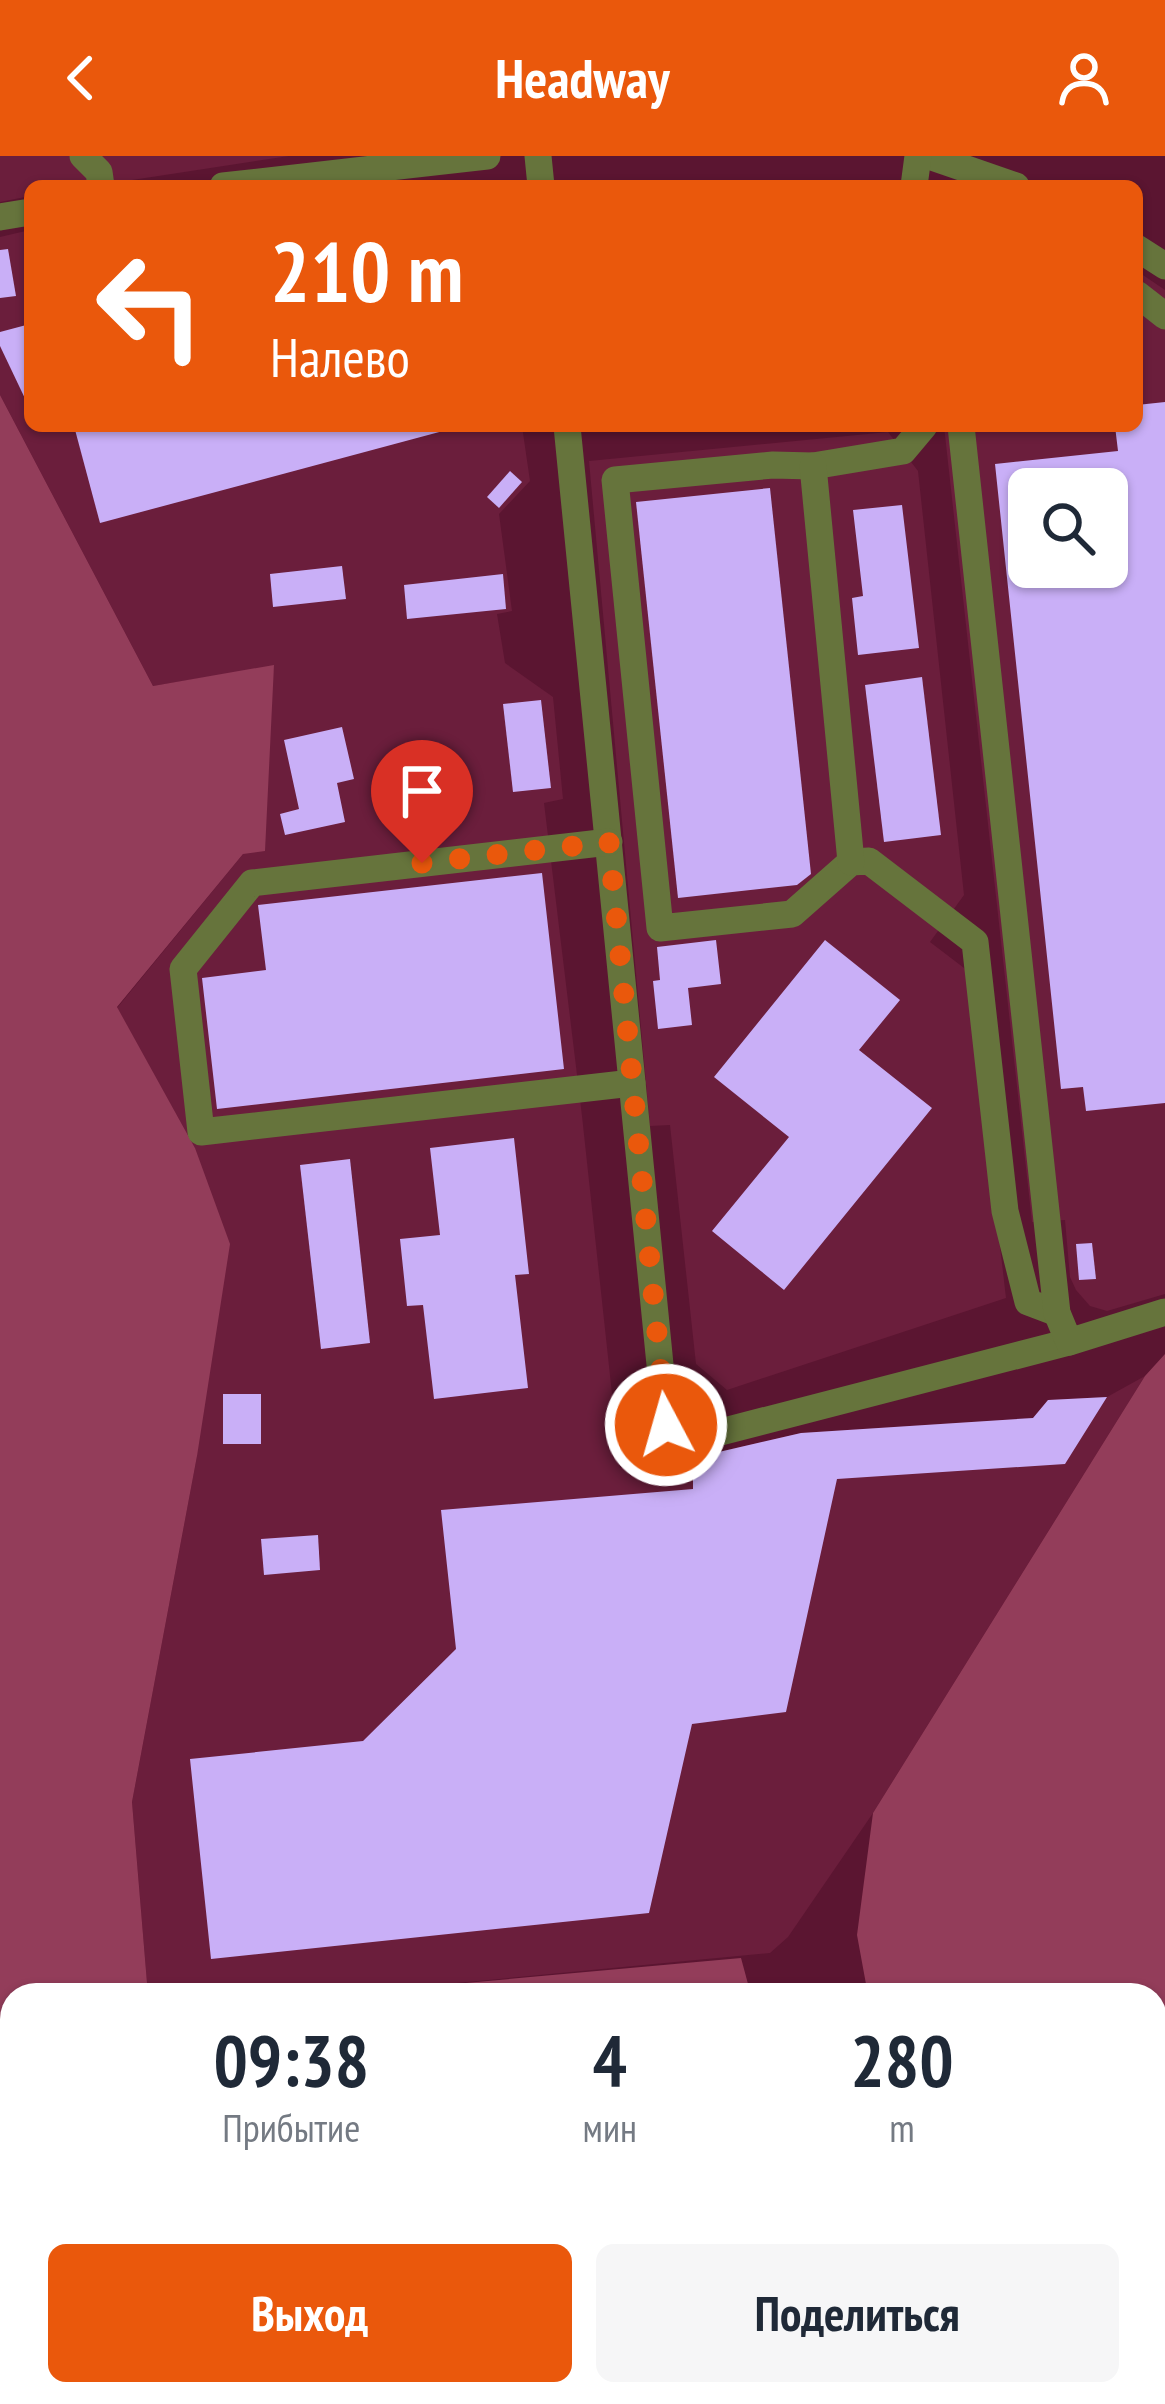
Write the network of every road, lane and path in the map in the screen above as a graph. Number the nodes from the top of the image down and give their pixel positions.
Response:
1 (83, 156) edge
2 (487, 156) edge
3 (928, 156) edge
4 (393, 160) edge
5 (100, 180) edge
6 (262, 180) edge
7 (998, 180) edge
8 (569, 432) edge
9 (919, 432) edge
10 (962, 432) edge
11 (813, 466) junction
12 (609, 842) junction
13 (850, 862) junction
14 (632, 1083) junction
15 (1165, 1312) edge
16 (1057, 1313) junction
17 (1069, 1342) junction

1 - 5 street
2 - 4 street
3 - 7 street
4 - 6 street
8 - 12 street
9 - 11 street
10 - 16 street
11 - 13 street
11 - 13 street
12 - 14 street
12 - 14 street
13 - 16 street
14 - 17 street
15 - 17 street
16 - 17 street

